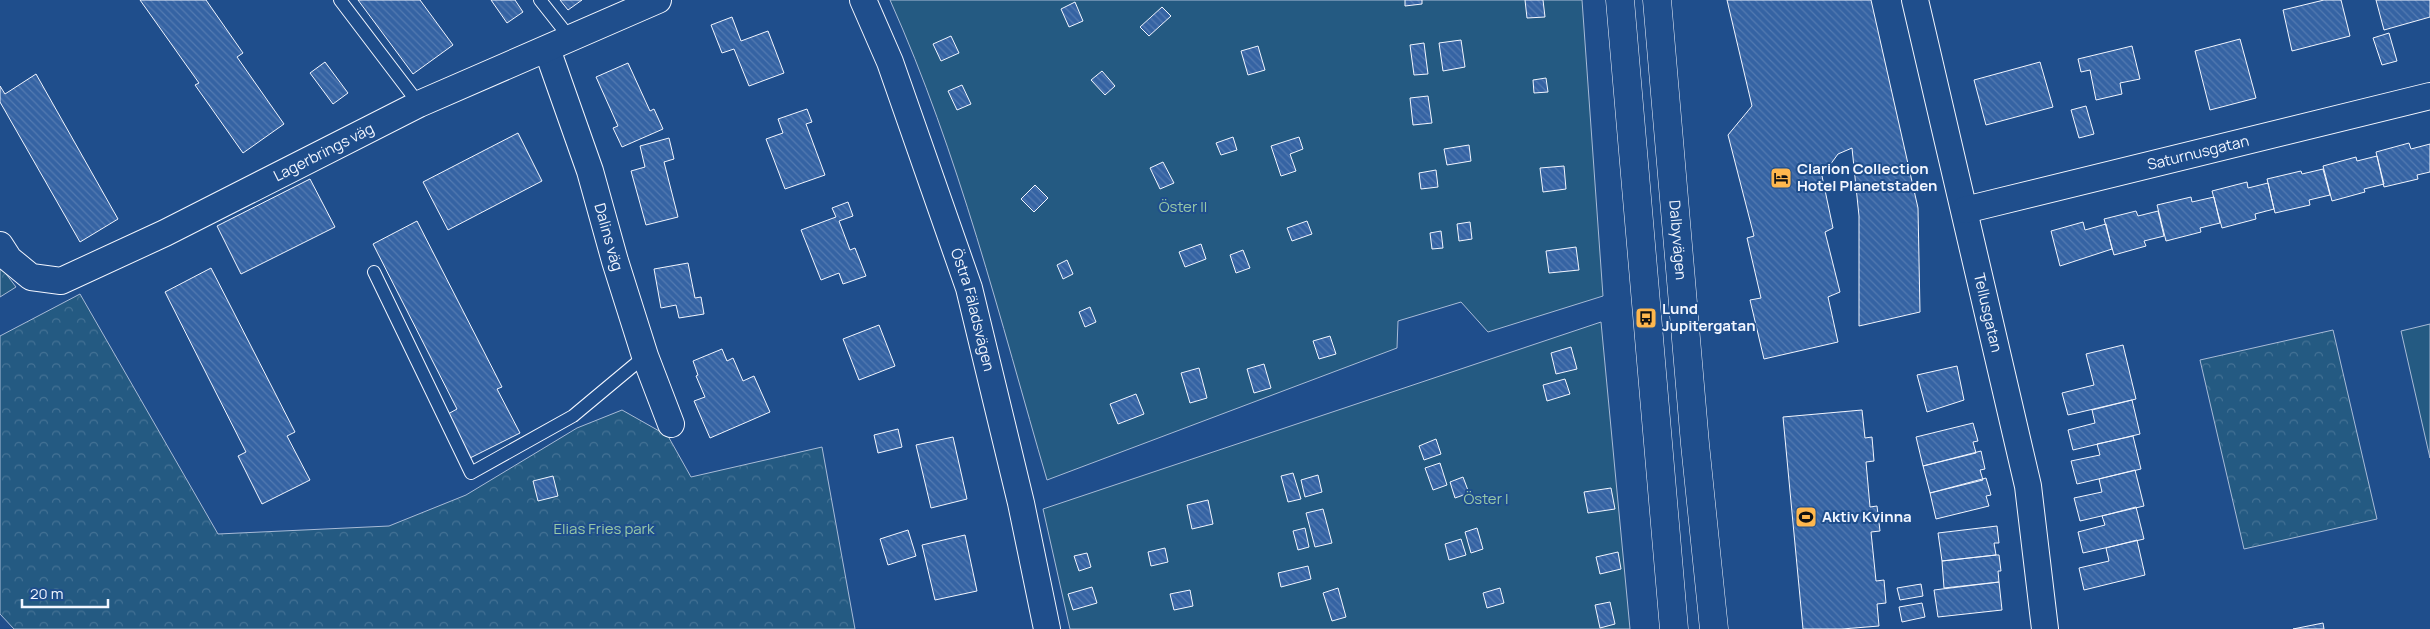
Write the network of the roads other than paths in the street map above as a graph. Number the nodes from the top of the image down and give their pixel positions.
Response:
1 (340, 0) edge
2 (540, 0) edge
3 (658, 0) edge
4 (863, 0) edge
5 (1620, 0) edge
6 (1657, 0) edge
7 (1915, 0) edge
8 (558, 44) junction
9 (2430, 96) edge
10 (419, 104) junction
11 (1966, 210) junction
12 (0, 245) edge
13 (374, 272) dead end
14 (644, 356) junction
15 (671, 424) dead end
16 (1047, 629) edge
17 (1674, 629) edge
18 (1714, 629) edge
19 (2045, 629) edge

1 - 10 lane
2 - 8 lane
3 - 8 street, Lagerbrings väg
4 - 16 street, Östra Fäladsvägen
5 - 17 main road
6 - 18 main road, Dalbyvägen
7 - 11 street, Tellusgatan
8 - 10 street, Lagerbrings väg
8 - 14 street, Dalins väg
9 - 11 street, Saturnusgatan
10 - 12 street, Lagerbrings väg
11 - 19 street, Tellusgatan
13 - 14 lane
14 - 15 street, Dalins väg

